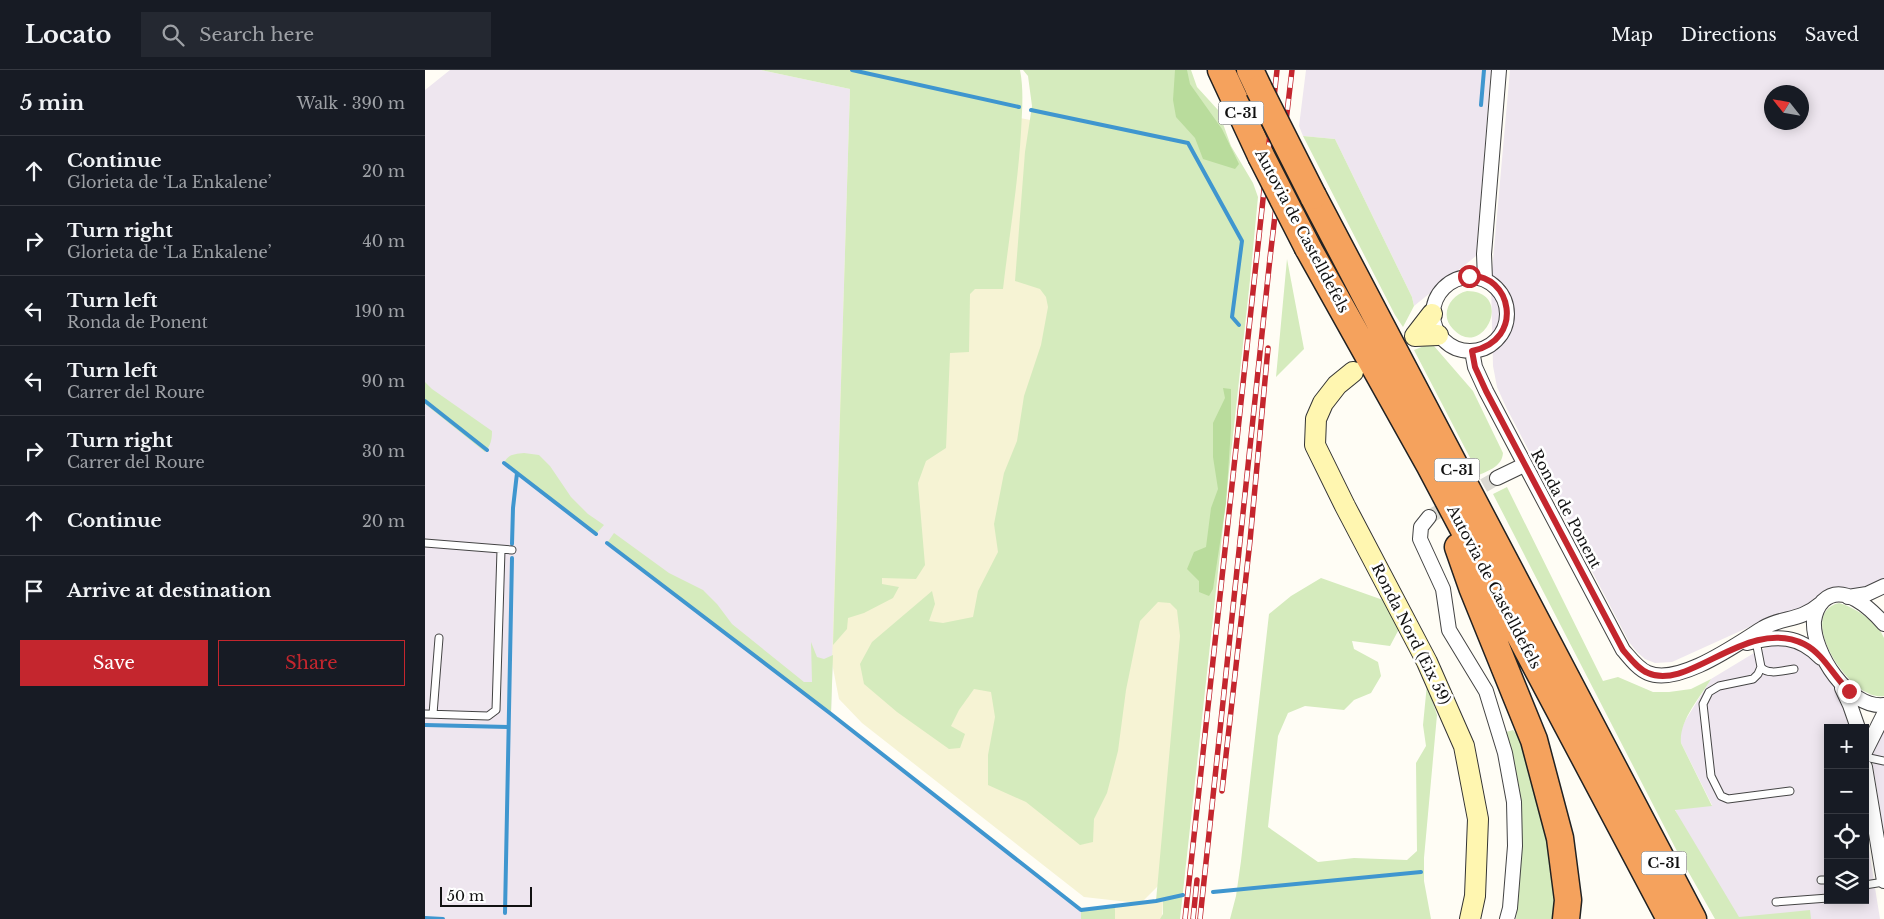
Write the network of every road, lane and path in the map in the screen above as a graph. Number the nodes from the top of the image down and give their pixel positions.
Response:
1 (1221, 70) edge
2 (1499, 70) edge
3 (1254, 80) edge
4 (1484, 254) junction
5 (1469, 276) junction
6 (1485, 279) junction
7 (1432, 314) joint
8 (1439, 335) joint
9 (1472, 351) junction
10 (1353, 372) dead end
11 (1524, 465) junction
12 (1430, 466) junction
13 (1497, 478) tunnel mouth
14 (1429, 517) tunnel mouth
15 (425, 542) edge
16 (501, 550) junction
17 (512, 550) dead end
18 (1884, 586) edge
19 (1848, 596) junction
20 (1820, 604) junction
21 (1884, 624) edge
22 (439, 638) dead end
23 (1756, 641) junction
24 (1725, 652) junction
25 (1828, 666) junction
26 (1761, 668) junction
27 (1794, 669) dead end
28 (1837, 678) junction
29 (1884, 704) edge
30 (429, 714) edge
31 (1884, 714) edge
32 (1856, 724) edge
33 (1869, 744) edge
34 (1869, 758) edge
35 (1884, 761) edge
36 (1865, 769) edge
37 (1790, 791) dead end
38 (1635, 808) junction
39 (1884, 882) edge
40 (1869, 884) edge
41 (1824, 898) edge
42 (1776, 902) dead end
43 (1470, 919) edge
44 (1507, 919) edge
45 (1566, 919) edge
46 (1670, 919) edge
47 (1693, 919) edge
48 (1706, 919) edge

1 - 12 highway, Autovia de Castelldefels / C-31, bridge
2 - 4 street
3 - 38 highway, Autovia de Castelldefels / C-31, bridge
4 - 5 street
4 - 6 street
5 - 6 street
5 - 7 street
6 - 9 street
7 - 8 main road
8 - 9 street
9 - 11 street, Ronda de Ponent
10 - 43 main road, Ronda Nord (Eix 59)
11 - 13 street
11 - 24 street, Ronda de Ponent
12 - 45 highway
12 - 46 highway, Autovia de Castelldefels / C-31
14 - 44 street
15 - 16 lane
16 - 17 lane
16 - 30 lane
18 - 19 street
19 - 20 street
19 - 21 street
20 - 24 street
20 - 25 street
22 - 30 lane
23 - 24 street
23 - 25 street
23 - 26 lane
25 - 28 street
26 - 27 lane
26 - 37 lane
28 - 29 street
28 - 32 street
31 - 33 street
34 - 35 lane
36 - 39 street
38 - 47 highway, Autovia de Castelldefels / C-31
38 - 48 highway
39 - 40 lane
41 - 42 lane

